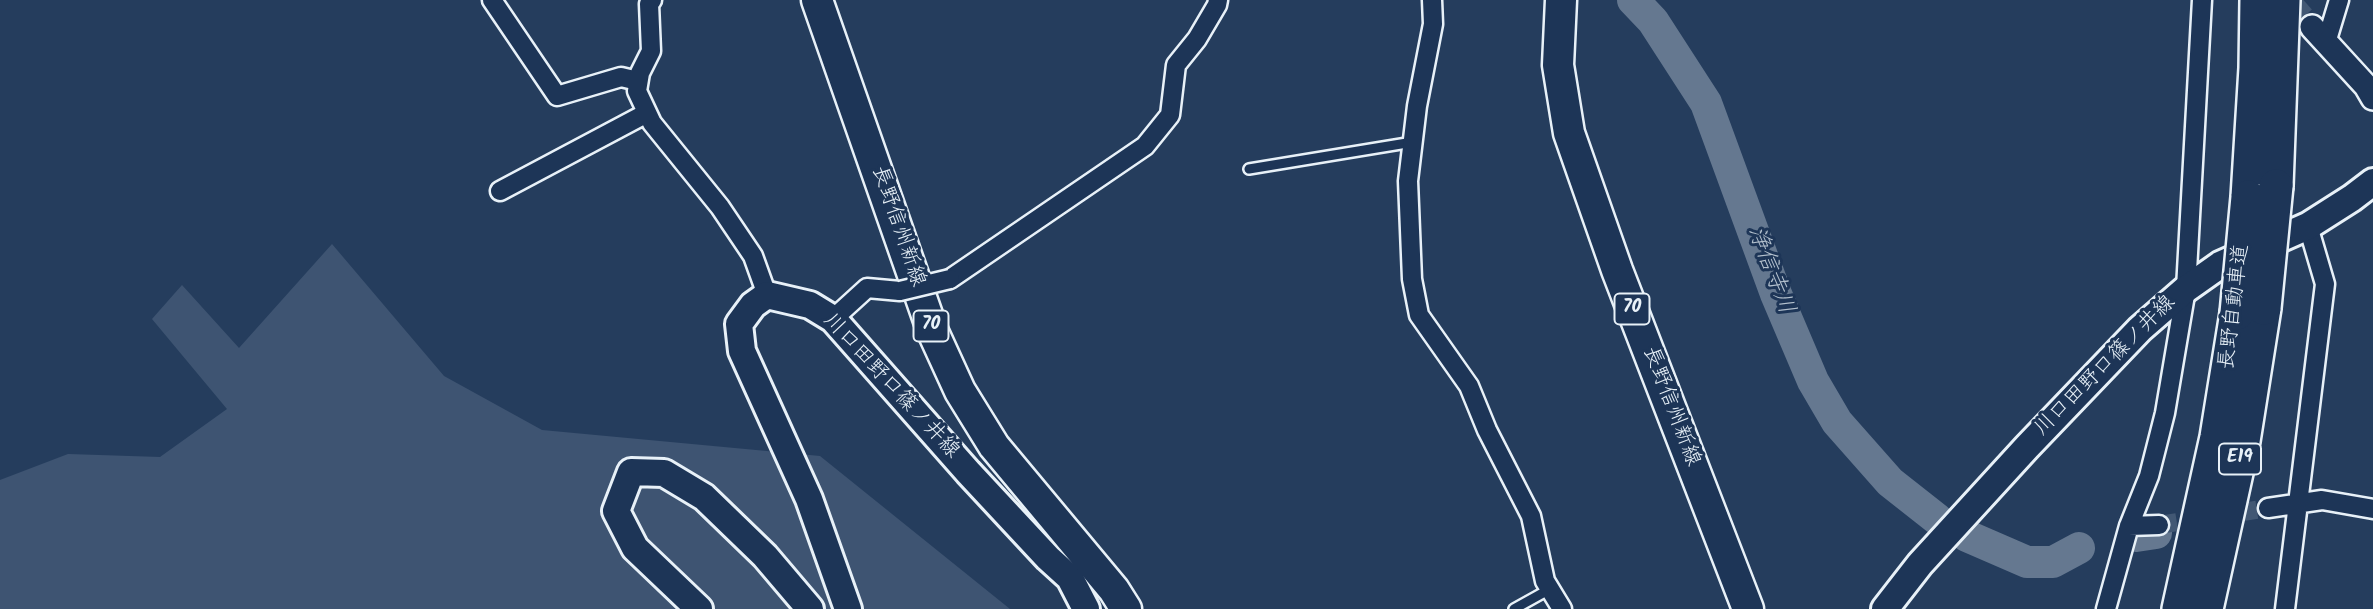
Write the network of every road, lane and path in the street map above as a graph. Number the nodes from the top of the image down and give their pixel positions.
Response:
1 (492, 0) edge
2 (652, 0) edge
3 (817, 0) edge
4 (1218, 0) edge
5 (1432, 0) edge
6 (1561, 0) edge
7 (2202, 0) edge
8 (2257, 0) edge
9 (2283, 0) edge
10 (2339, 0) edge
11 (2319, 35) joint
12 (638, 81) junction
13 (2373, 98) edge
14 (648, 113) junction
15 (1413, 142) junction
16 (1249, 169) dead end
17 (2373, 182) edge
18 (500, 191) dead end
19 (2262, 191) junction
20 (2308, 226) junction
21 (2186, 289) junction
22 (767, 295) junction
23 (2250, 311) junction
24 (833, 319) junction
25 (2298, 503) junction
26 (2268, 508) tunnel mouth
27 (2373, 509) edge
28 (2159, 525) tunnel mouth
29 (2129, 526) junction
30 (1550, 589) junction
31 (699, 609) edge
32 (810, 609) edge
33 (848, 609) edge
34 (1086, 609) edge
35 (1126, 609) edge
36 (1514, 609) edge
37 (1562, 609) edge
38 (1748, 609) edge
39 (1885, 609) edge
40 (2106, 609) edge
41 (2179, 609) edge
42 (2206, 609) edge
43 (2284, 609) edge

1 - 12 street
2 - 12 street
3 - 35 main road, 長野信州新線 / 70
4 - 24 street, bridge
5 - 15 street
6 - 38 main road, 長野信州新線 / 70
7 - 21 street
8 - 19 highway, 長野自動車道 / E19
9 - 19 highway, 長野自動車道 / E19
10 - 11 street
11 - 13 street
12 - 14 street
14 - 18 street
14 - 22 street
15 - 16 lane
15 - 30 street
17 - 20 main road, 川口田野口篠ノ井線
19 - 23 highway, 長野自動車道 / E19, bridge
20 - 21 main road, 川口田野口篠ノ井線
20 - 25 street
21 - 29 street
21 - 39 main road, 川口田野口篠ノ井線
22 - 24 main road, 川口田野口篠ノ井線
22 - 33 main road
23 - 41 highway, 長野自動車道 / E19
23 - 42 highway, 長野自動車道 / E19
24 - 34 main road, 川口田野口篠ノ井線
25 - 26 street
25 - 27 street
25 - 43 street
28 - 29 street
29 - 40 street
30 - 36 lane
30 - 37 street
31 - 32 main road

